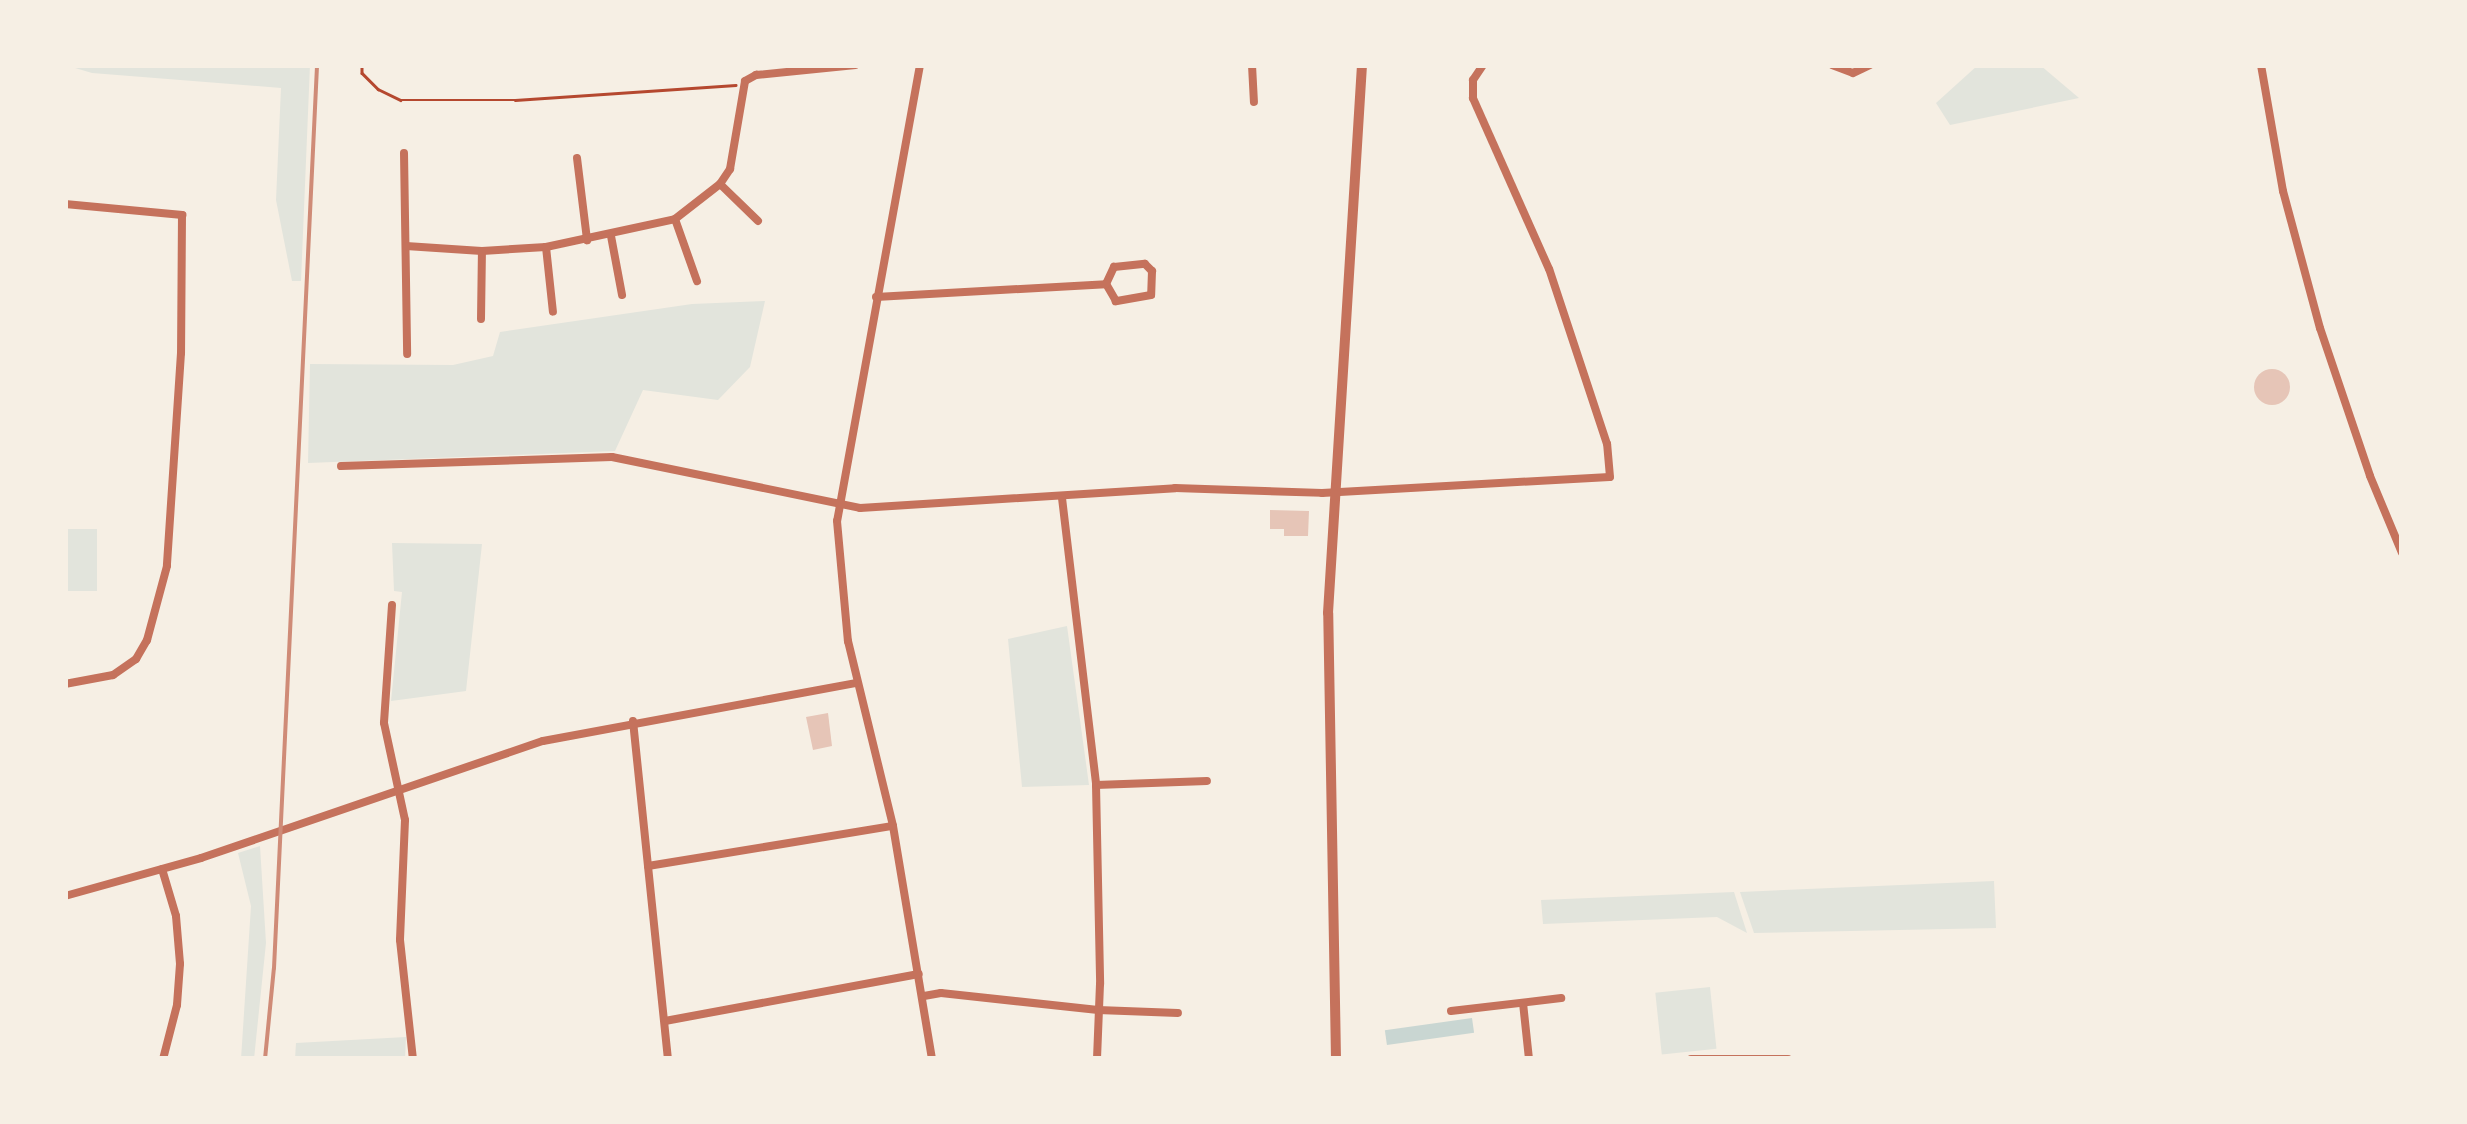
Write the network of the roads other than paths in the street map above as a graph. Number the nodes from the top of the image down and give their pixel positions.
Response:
1 (856, 65) edge
2 (920, 65) edge
3 (1252, 65) edge
4 (1362, 65) edge
5 (1483, 65) edge
6 (1832, 65) edge
7 (1870, 65) edge
8 (2261, 65) edge
9 (1254, 102) dead end
10 (404, 153) dead end
11 (577, 158) dead end
12 (720, 184) junction
13 (65, 204) edge
14 (675, 219) junction
15 (758, 221) dead end
16 (611, 236) junction
17 (586, 240) junction
18 (406, 246) junction
19 (546, 247) junction
20 (482, 251) junction
21 (698, 281) dead end
22 (1106, 284) junction
23 (622, 295) dead end
24 (876, 296) junction
25 (553, 312) dead end
26 (481, 319) dead end
27 (407, 354) dead end
28 (340, 466) dead end
29 (1334, 492) junction
30 (1062, 498) junction
31 (838, 504) junction
32 (2402, 553) edge
33 (392, 605) dead end
34 (857, 683) junction
35 (65, 684) edge
36 (632, 721) junction
37 (1207, 781) dead end
38 (1096, 785) junction
39 (397, 788) junction
40 (893, 826) junction
41 (648, 866) junction
42 (162, 869) junction
43 (65, 896) edge
44 (919, 974) junction
45 (924, 996) junction
46 (1561, 998) dead end
47 (1523, 1003) junction
48 (1098, 1010) junction
49 (1451, 1011) dead end
50 (1178, 1013) dead end
51 (665, 1021) junction
52 (163, 1059) edge
53 (413, 1059) edge
54 (668, 1059) edge
55 (932, 1059) edge
56 (1097, 1059) edge
57 (1336, 1059) edge
58 (1530, 1059) edge
59 (1691, 1059) edge
60 (1788, 1059) edge

1 - 12 street
2 - 24 street
3 - 9 street
4 - 29 street
5 - 29 street
6 - 7 street
8 - 32 street
10 - 18 street
11 - 17 street
12 - 14 street
12 - 15 street
13 - 35 street
14 - 16 street
14 - 21 street
16 - 17 street
16 - 23 street
17 - 19 street
18 - 20 street
18 - 27 street
19 - 20 street
19 - 25 street
20 - 26 street
22 - 22 street
22 - 24 street
24 - 31 street
28 - 31 street
29 - 30 street
29 - 57 street
30 - 31 street
30 - 38 street
31 - 34 street
33 - 39 street
34 - 36 street
34 - 40 street
36 - 39 street
36 - 41 street
37 - 38 street
38 - 48 street
39 - 42 street
39 - 53 street
40 - 41 street
40 - 44 street
41 - 51 street
42 - 43 street
42 - 52 street
44 - 45 street
44 - 51 street
45 - 48 street
45 - 55 street
46 - 47 street
47 - 49 street
47 - 58 street
48 - 50 street
48 - 56 street
51 - 54 street
59 - 60 street

